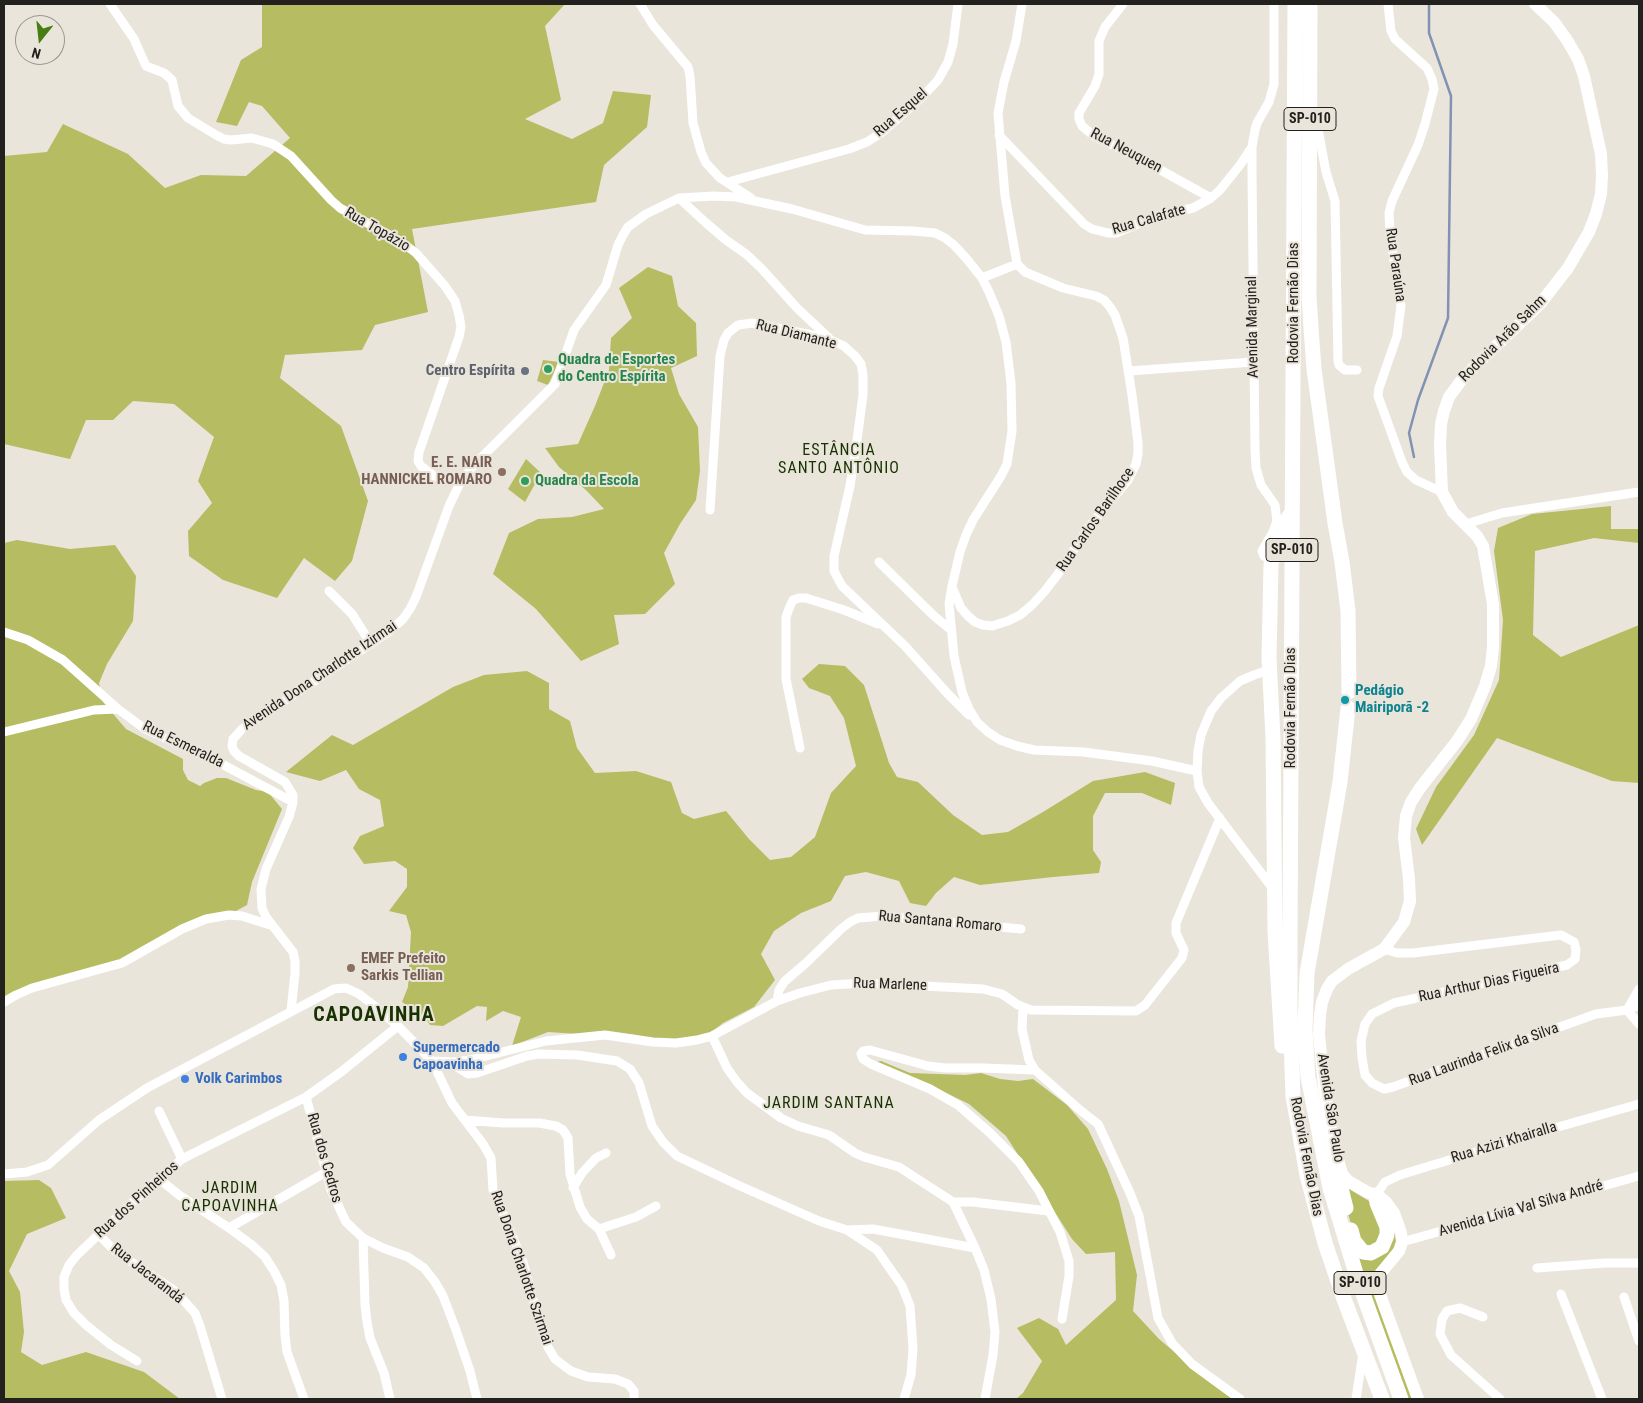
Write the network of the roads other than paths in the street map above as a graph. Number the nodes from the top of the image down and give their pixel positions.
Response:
1 (110, 4) edge
2 (640, 4) edge
3 (958, 4) edge
4 (1022, 4) edge
5 (1123, 4) edge
6 (1274, 4) edge
7 (1295, 4) edge
8 (1310, 4) edge
9 (1388, 4) edge
10 (1535, 4) edge
11 (1310, 91) junction
12 (999, 135) junction
13 (1252, 147) junction
14 (728, 182) junction
15 (679, 198) junction
16 (1211, 198) junction
17 (755, 201) junction
18 (1018, 264) junction
19 (982, 278) junction
20 (831, 340) junction
21 (1253, 362) junction
22 (1357, 370) dead end
23 (1129, 371) junction
24 (462, 479) junction
25 (1442, 492) junction
26 (1639, 492) edge
27 (710, 510) dead end
28 (1292, 511) junction
29 (1466, 524) junction
30 (1272, 560) junction
31 (879, 562) dead end
32 (952, 586) junction
33 (329, 590) dead end
34 (886, 627) junction
35 (950, 629) junction
36 (4, 632) edge
37 (371, 644) junction
38 (1270, 670) junction
39 (1349, 692) dead end
40 (1348, 708) dead end
41 (118, 709) junction
42 (976, 722) junction
43 (4, 732) edge
44 (800, 748) dead end
45 (1197, 771) junction
46 (293, 802) junction
47 (1220, 818) junction
48 (1274, 890) junction
49 (1410, 901) joint
50 (270, 924) junction
51 (1021, 929) dead end
52 (1384, 949) junction
53 (1639, 990) edge
54 (777, 1001) junction
55 (4, 1002) edge
56 (1639, 1005) edge
57 (1023, 1008) junction
58 (1627, 1010) junction
59 (291, 1011) junction
60 (1639, 1024) edge
61 (398, 1026) junction
62 (712, 1036) junction
63 (1361, 1041) joint
64 (432, 1061) junction
65 (453, 1062) junction
66 (1035, 1070) junction
67 (1308, 1077) junction
68 (1293, 1096) junction
69 (306, 1097) junction
70 (1639, 1104) edge
71 (160, 1111) dead end
72 (465, 1120) junction
73 (606, 1153) dead end
74 (182, 1159) junction
75 (326, 1172) junction
76 (4, 1174) edge
77 (1639, 1176) edge
78 (158, 1178) junction
79 (573, 1188) junction
80 (1376, 1195) junction
81 (953, 1202) junction
82 (656, 1206) dead end
83 (1048, 1212) junction
84 (229, 1228) junction
85 (598, 1229) junction
86 (847, 1230) junction
87 (99, 1235) junction
88 (363, 1238) junction
89 (1402, 1242) junction
90 (975, 1248) junction
91 (611, 1255) dead end
92 (1639, 1263) edge
93 (1537, 1268) dead end
94 (1561, 1294) dead end
95 (1624, 1297) dead end
96 (1483, 1317) dead end
97 (1062, 1319) dead end
98 (1639, 1341) edge
99 (1363, 1351) junction
100 (137, 1361) dead end
101 (222, 1399) edge
102 (304, 1399) edge
103 (390, 1399) edge
104 (477, 1399) edge
105 (634, 1399) edge
106 (904, 1399) edge
107 (985, 1399) edge
108 (1240, 1399) edge
109 (1356, 1399) edge
110 (1382, 1399) edge
111 (1401, 1399) edge
112 (1418, 1399) edge
113 (1500, 1399) edge
114 (1602, 1399) edge

1 - 24 street, Rua Topázio
2 - 14 street
3 - 14 street, Rua Esquel
4 - 12 street
5 - 16 street, Rua Neuquen
6 - 13 street, Avenida Marginal
7 - 28 highway, Rodovia Fernão Dias / SP-010
8 - 11 highway, Rodovia Fernão Dias / SP-010
9 - 25 street, Rua Paraúna
10 - 25 street, Rodovia Arão Sahm
11 - 22 street
11 - 39 highway, Rodovia Fernão Dias / SP-010
12 - 16 street, Rua Calafate
12 - 18 street
13 - 16 street, Rua Calafate
13 - 21 street, Avenida Marginal
14 - 17 street
15 - 17 street, Avenida Dona Charlotte Izirmai
15 - 20 street
15 - 24 street, Avenida Dona Charlotte Izirmai
17 - 19 street, Avenida Dona Charlotte Izirmai
18 - 19 street
18 - 23 street, Rua Carlos Barilhoce
19 - 32 street, Avenida Dona Charlotte Izirmai
20 - 27 street, Rua Diamante
20 - 34 street, Rua Diamante
21 - 23 street
21 - 30 street, Avenida Marginal
23 - 32 street, Rua Carlos Barilhoce
24 - 37 street, Avenida Dona Charlotte Izirmai
25 - 29 street, Rodovia Arão Sahm
26 - 29 street
28 - 30 highway
28 - 68 highway, Rodovia Fernão Dias / SP-010
29 - 49 street, Rodovia Arão Sahm
30 - 38 highway
31 - 35 street
32 - 35 street, Avenida Dona Charlotte Izirmai
33 - 37 street
34 - 42 street, Rua Diamante
34 - 44 street
35 - 42 street, Avenida Dona Charlotte Izirmai
36 - 41 street, Rua Esmeralda
37 - 46 street, Avenida Dona Charlotte Izirmai
38 - 45 street
38 - 48 highway
40 - 67 highway, Rodovia Fernão Dias / SP-010
41 - 43 street
41 - 46 street, Rua Esmeralda
42 - 45 street, Avenida Dona Charlotte Izirmai
45 - 47 street
46 - 50 street
47 - 48 street
47 - 57 street, Rua Marlene
48 - 68 highway
49 - 52 street, Avenida São Paulo
50 - 55 street
50 - 59 street
51 - 54 street, Rua Santana Romaro
52 - 63 street, Rua Arthur Dias Figueira
52 - 80 street, Avenida São Paulo
53 - 58 street
54 - 57 street, Rua Marlene
54 - 62 street, Rua Marlene
56 - 58 street, Rua Laurinda Felix da Silva
57 - 66 street
58 - 60 street
58 - 63 street, Rua Laurinda Felix da Silva
59 - 61 street, Rua Dona Charlotte Szirmai
59 - 76 street
61 - 64 street, Rua Dona Charlotte Szirmai
61 - 69 street, Rua dos Pinheiros
62 - 65 street, Rua Marlene
62 - 81 street
64 - 65 street, Rua Marlene
64 - 72 street, Rua Dona Charlotte Szirmai
65 - 86 street
66 - 83 street
66 - 108 street
67 - 80 highway
67 - 111 highway, Rodovia Fernão Dias / SP-010
68 - 99 highway, Rodovia Fernão Dias / SP-010
69 - 74 street, Rua dos Pinheiros
69 - 75 street, Rua dos Cedros
70 - 80 street, Rua Azizi Khairalla
71 - 74 street
72 - 79 street
72 - 105 street, Rua Dona Charlotte Szirmai
73 - 79 street
74 - 78 street, Rua dos Pinheiros
75 - 84 street
75 - 88 street, Rua dos Cedros
77 - 89 street, Avenida Lívia Val Silva André
78 - 84 street
78 - 87 street, Rua dos Pinheiros
79 - 85 street
80 - 89 street, Avenida São Paulo
81 - 83 street
81 - 90 street
82 - 85 street
83 - 97 street
84 - 102 street
85 - 91 street
86 - 90 street
86 - 106 street
87 - 100 street, Rua dos Pinheiros
87 - 101 street, Rua Jacarandá
88 - 103 street
88 - 104 street, Rua dos Cedros
89 - 112 street
90 - 107 street
92 - 93 street
94 - 114 street
95 - 98 street
96 - 113 street
99 - 109 street
99 - 110 highway, Rodovia Fernão Dias / SP-010

